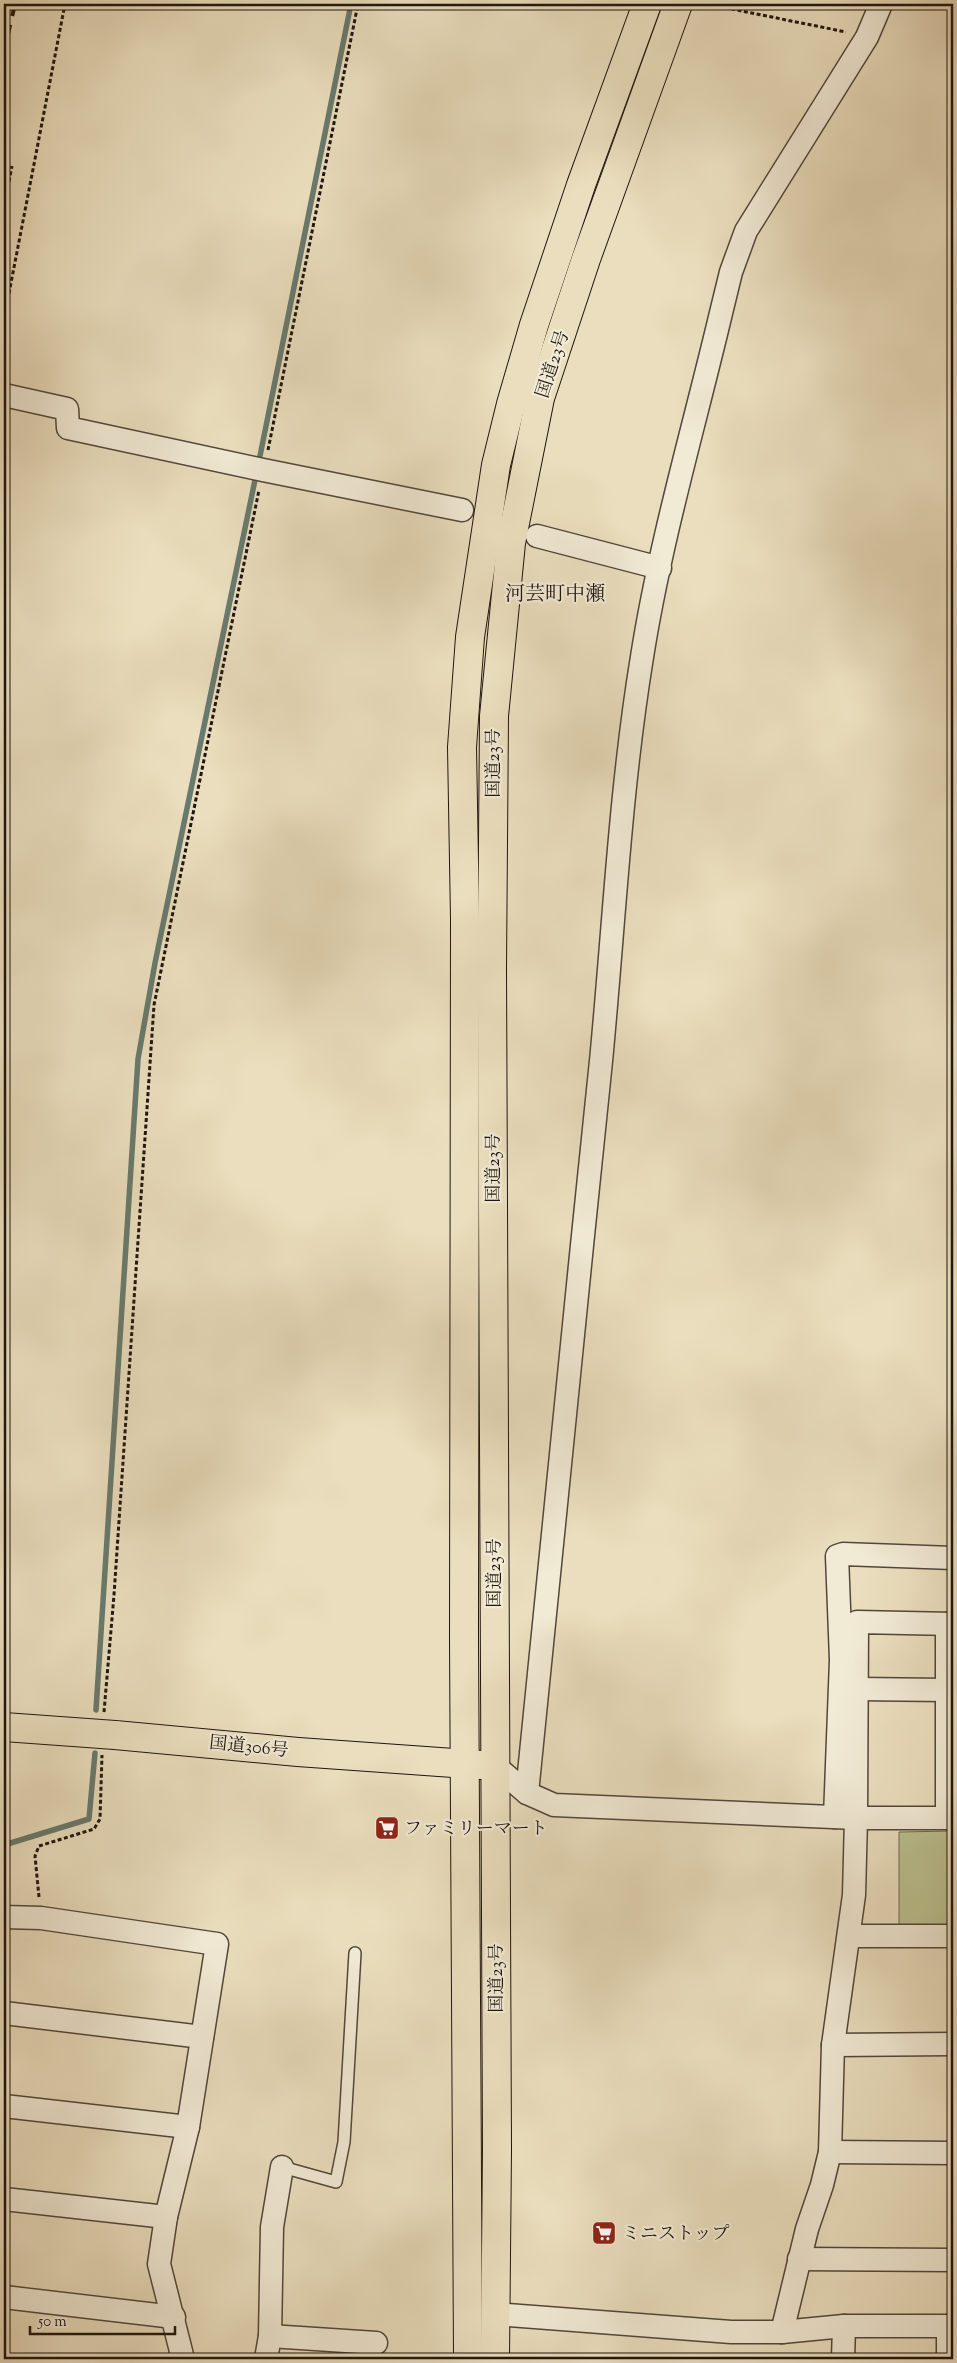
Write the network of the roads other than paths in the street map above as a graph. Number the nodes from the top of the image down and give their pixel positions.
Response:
1 (647, 4) edge
2 (678, 4) edge
3 (881, 4) edge
4 (4, 395) edge
5 (462, 510) dead end
6 (537, 536) dead end
7 (660, 568) junction
8 (953, 1558) edge
9 (950, 1624) edge
10 (856, 1689) junction
11 (947, 1690) junction
12 (4, 1727) edge
13 (466, 1764) junction
14 (495, 1766) junction
15 (527, 1793) junction
16 (845, 1817) junction
17 (950, 1818) edge
18 (4, 1917) edge
19 (850, 1936) junction
20 (953, 1936) edge
21 (355, 1953) dead end
22 (4, 2013) edge
23 (202, 2037) junction
24 (953, 2044) edge
25 (833, 2045) junction
26 (4, 2106) edge
27 (188, 2127) junction
28 (830, 2152) junction
29 (953, 2153) edge
30 (282, 2167) joint
31 (4, 2199) edge
32 (166, 2217) junction
33 (799, 2259) junction
34 (953, 2260) edge
35 (4, 2296) edge
36 (495, 2314) junction
37 (174, 2317) junction
38 (844, 2326) junction
39 (951, 2326) edge
40 (782, 2332) junction
41 (270, 2336) junction
42 (376, 2344) dead end
43 (183, 2359) edge
44 (266, 2359) edge
45 (468, 2359) edge
46 (495, 2359) edge
47 (843, 2359) edge
48 (948, 2359) edge

1 - 13 highway, 国道23号
2 - 14 highway, 国道23号
3 - 7 street
4 - 5 street
6 - 7 street
7 - 15 street
8 - 16 street
9 - 10 street
9 - 11 street
10 - 11 street
10 - 16 street
11 - 17 street
12 - 13 highway, 国道306号, bridge
13 - 14 highway, 国道306号
13 - 45 highway, 国道23号
14 - 15 street
14 - 36 highway, 国道23号
15 - 16 street
16 - 17 street
16 - 19 street
18 - 23 street
19 - 20 street
19 - 25 street
21 - 30 lane
22 - 23 street
23 - 27 street
24 - 25 street
25 - 28 street
26 - 27 street
27 - 32 street
28 - 29 street
28 - 33 street
30 - 41 street
31 - 32 street
32 - 37 street
33 - 34 street
33 - 40 street
35 - 37 street
36 - 40 street
36 - 46 highway, 国道23号
37 - 43 street
38 - 39 street
38 - 40 street
38 - 47 street
39 - 48 street
41 - 42 street
41 - 44 street

